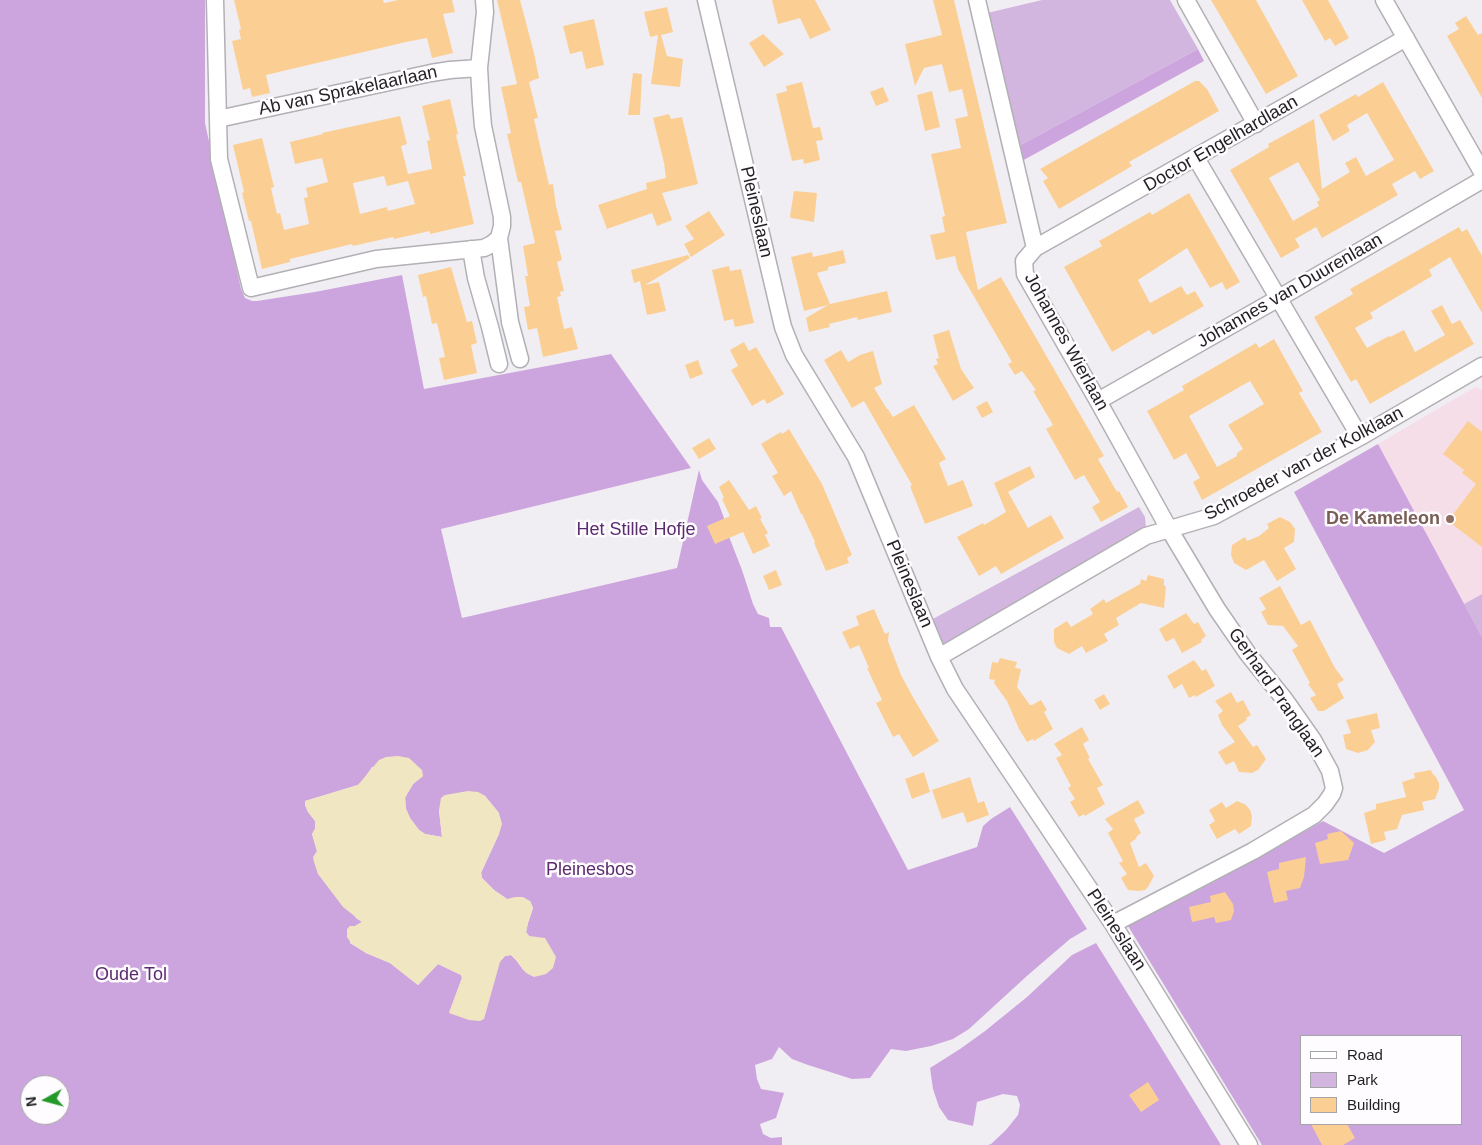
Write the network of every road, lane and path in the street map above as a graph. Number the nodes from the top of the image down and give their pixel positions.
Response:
1 (215, 0) edge
2 (484, 0) edge
3 (706, 0) edge
4 (977, 0) edge
5 (1186, 0) edge
6 (1384, 0) edge
7 (1406, 38) junction
8 (479, 68) junction
9 (218, 119) junction
10 (1256, 124) junction
11 (1196, 158) junction
12 (1482, 172) edge
13 (1482, 180) edge
14 (499, 238) junction
15 (1035, 248) junction
16 (471, 250) junction
17 (1279, 298) junction
18 (510, 322) junction
19 (490, 327) junction
20 (520, 359) dead end
21 (499, 364) dead end
22 (1482, 366) edge
23 (1098, 401) junction
24 (1360, 437) junction
25 (1169, 529) junction
26 (939, 657) junction
27 (1112, 924) junction
28 (1250, 1145) edge

1 - 9 street
2 - 8 street
3 - 26 street, Pleineslaan
4 - 15 street, Johannes Wierlaan
5 - 10 street
6 - 7 street
7 - 10 street, Doctor Engelhardlaan
7 - 12 street
8 - 9 street, Ab van Sprakelaarlaan
8 - 14 street
9 - 16 street
10 - 11 street, Doctor Engelhardlaan
11 - 15 street, Doctor Engelhardlaan
11 - 17 street
13 - 17 street, Johannes van Duurenlaan
14 - 16 street
14 - 18 street
15 - 23 street, Johannes Wierlaan
16 - 19 street
17 - 23 street, Johannes van Duurenlaan
17 - 24 street
18 - 19 street
18 - 20 street
19 - 21 street
22 - 24 street, Schroeder van der Kolklaan
23 - 25 street, Johannes Wierlaan
24 - 25 street, Schroeder van der Kolklaan
25 - 26 street, Schroeder van der Kolklaan
25 - 27 street, Gerhard Pranglaan
26 - 27 street, Pleineslaan
27 - 28 street, Pleineslaan

